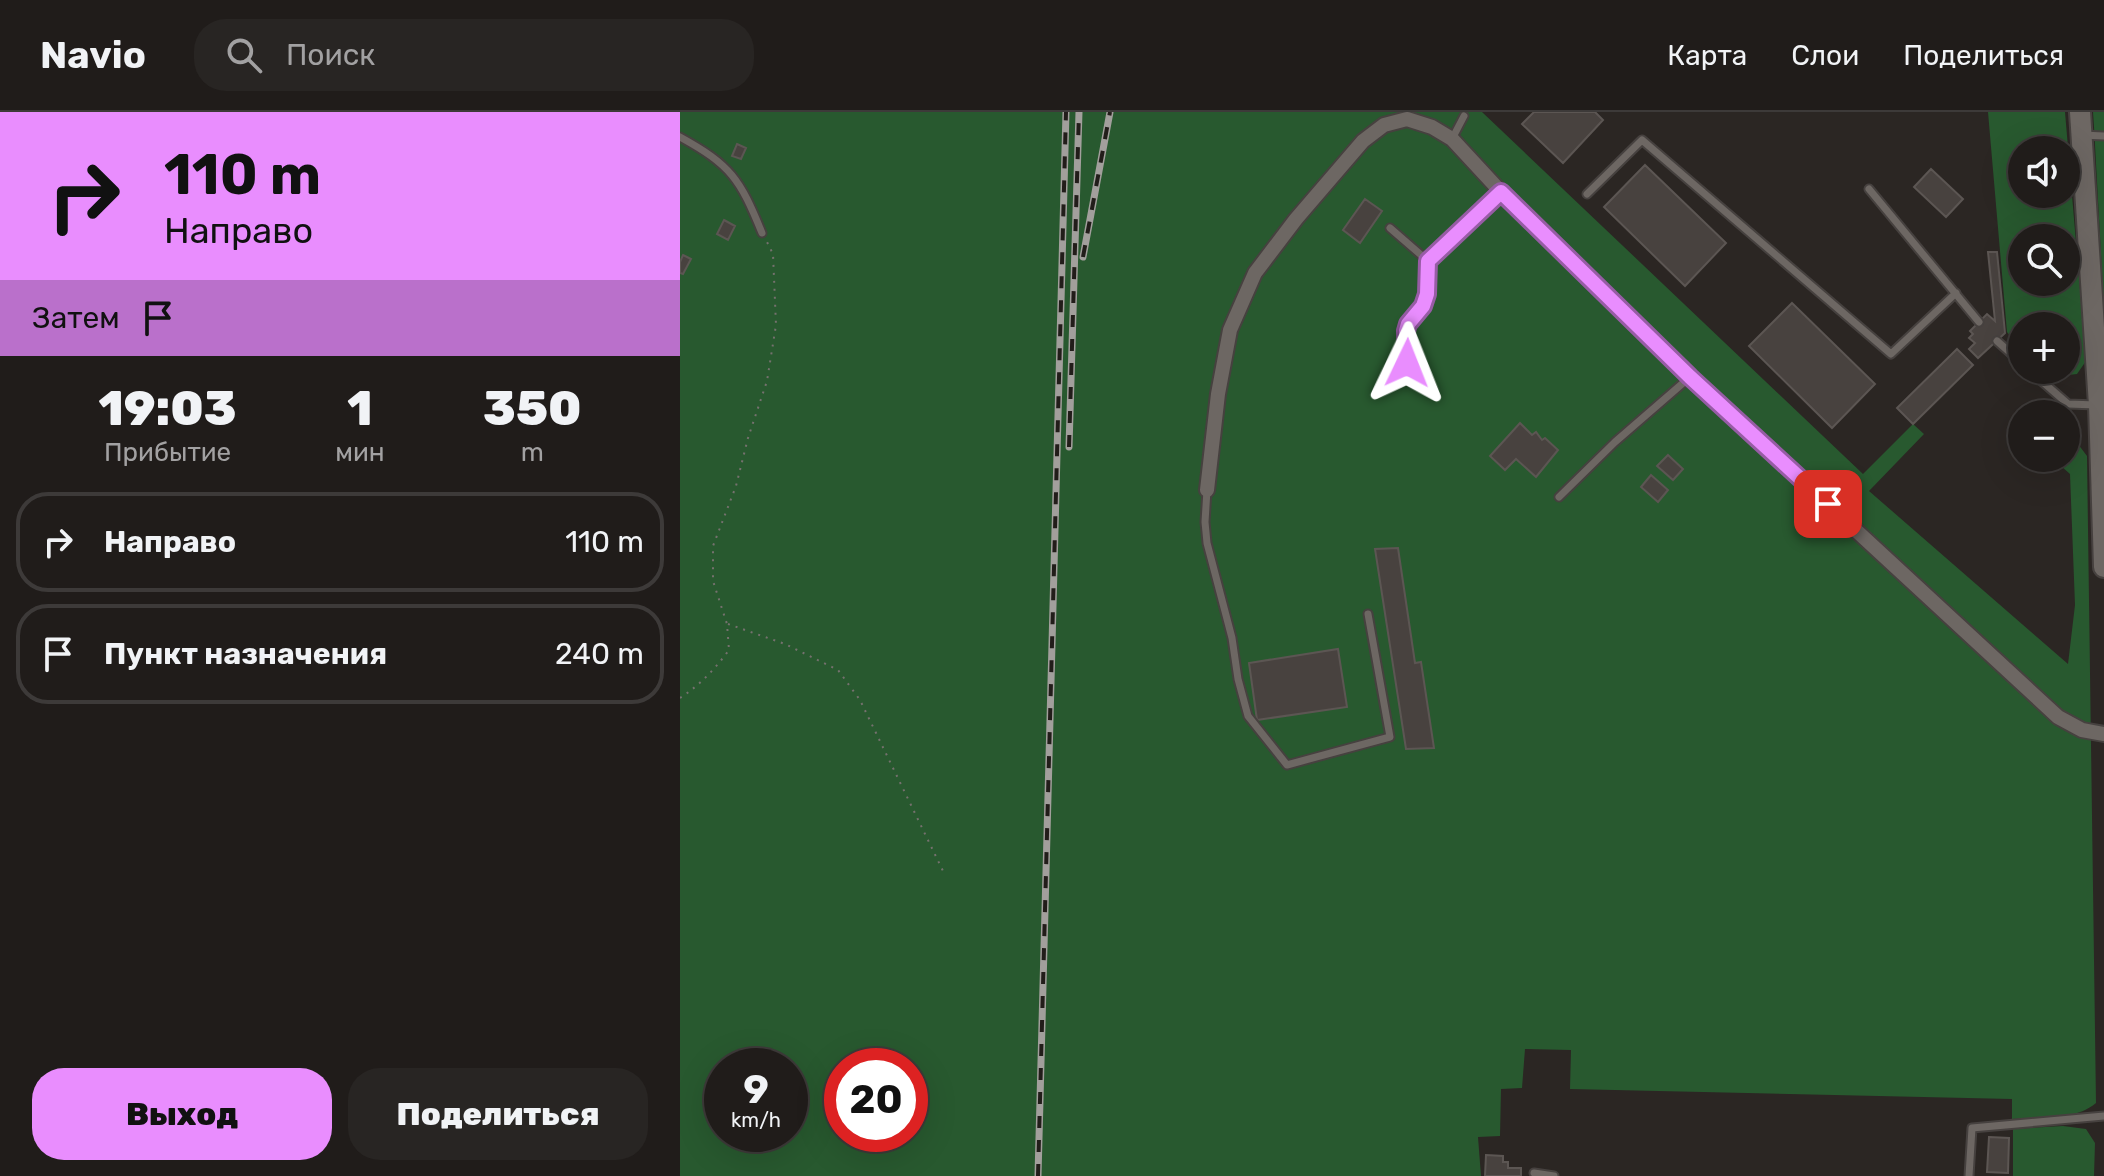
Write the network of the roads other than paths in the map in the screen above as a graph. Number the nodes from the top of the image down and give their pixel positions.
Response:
1 (2080, 112) edge
2 (1403, 116) edge
3 (1464, 116) dead end
4 (2082, 135) junction
5 (2104, 136) edge
6 (680, 137) edge
7 (1452, 139) junction
8 (1869, 189) dead end
9 (1501, 192) junction
10 (1587, 194) dead end
11 (1390, 228) dead end
12 (762, 233) road end
13 (1428, 261) junction
14 (1956, 293) junction
15 (1979, 322) dead end
16 (1997, 341) dead end
17 (2008, 351) edge
18 (1407, 363) dead end
19 (1690, 377) junction
20 (2045, 384) edge
21 (2099, 405) junction
22 (1207, 490) joint
23 (1559, 497) dead end
24 (2104, 567) edge
25 (1368, 614) dead end
26 (2104, 734) edge
27 (2104, 1116) edge
28 (1534, 1173) dead end
29 (1554, 1176) edge
30 (1969, 1176) edge

1 - 4 main road
2 - 7 street
2 - 22 street
3 - 7 lane
4 - 5 lane
4 - 21 main road
6 - 12 lane
7 - 9 street
8 - 14 lane
9 - 13 lane
9 - 19 street
10 - 14 lane
11 - 13 lane
13 - 18 lane
14 - 15 lane
16 - 17 lane
19 - 23 lane
19 - 26 street
20 - 21 lane
21 - 24 main road
22 - 25 lane
27 - 30 lane
28 - 29 lane

